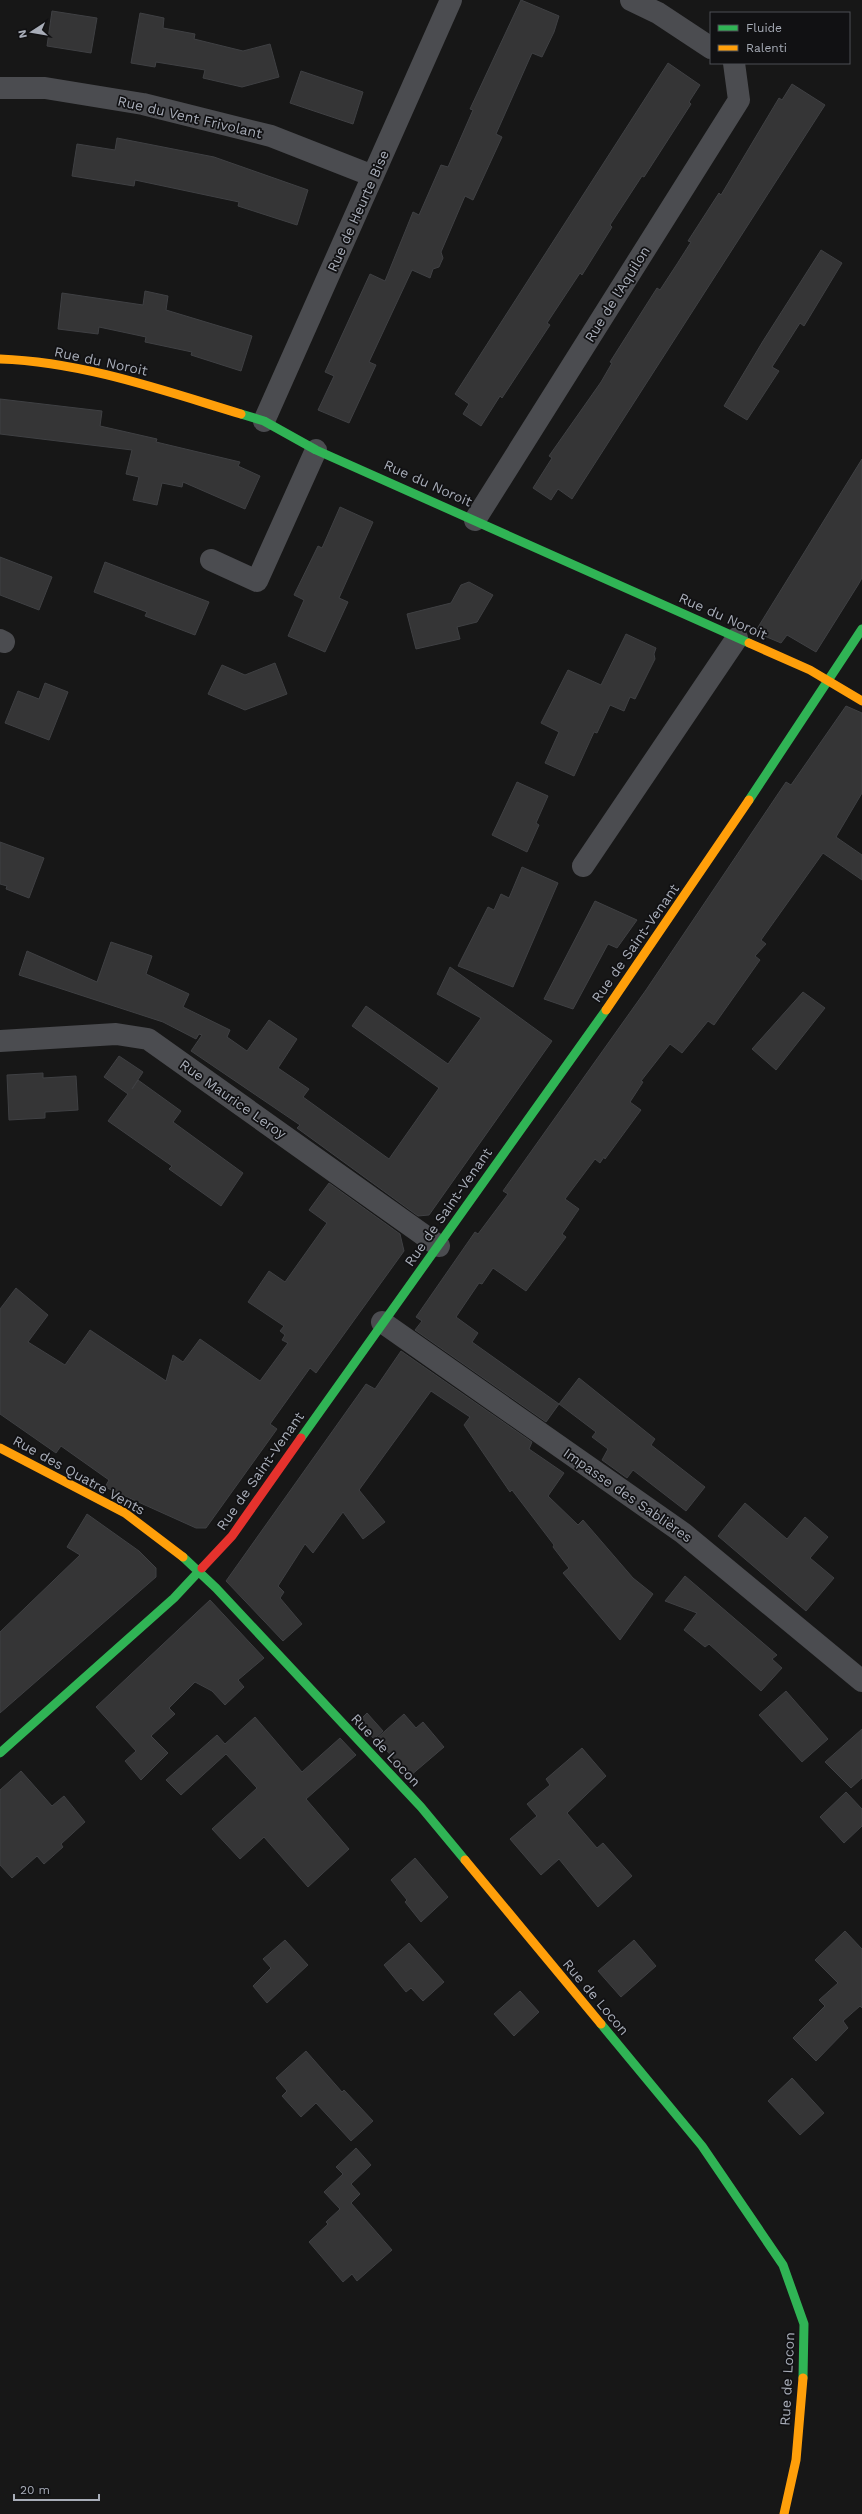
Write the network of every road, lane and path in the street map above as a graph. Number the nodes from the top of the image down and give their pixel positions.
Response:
1 (451, 0) edge
2 (631, 0) edge
3 (710, 47) edge
4 (734, 64) edge
5 (0, 88) edge
6 (373, 176) junction
7 (0, 359) edge
8 (264, 421) junction
9 (316, 450) junction
10 (475, 520) junction
11 (211, 560) dead end
12 (862, 629) edge
13 (737, 638) junction
14 (829, 680) junction
15 (862, 701) edge
16 (583, 866) dead end
17 (0, 1042) edge
18 (439, 1246) junction
19 (382, 1322) junction
20 (0, 1448) edge
21 (199, 1574) junction
22 (862, 1681) edge
23 (0, 1753) edge
24 (784, 2514) edge

1 - 6 street, Rue de Heurte Bise
2 - 3 street
4 - 10 street, Rue de l'Aquilon
5 - 6 street, Rue du Vent Frivolant
6 - 8 street, Rue de Heurte Bise
7 - 8 street, Rue du Noroit
8 - 9 street, Rue du Noroit
9 - 10 street, Rue du Noroit
9 - 11 street
10 - 13 street, Rue du Noroit
12 - 14 street, Rue de Saint-Venant
13 - 14 street, Rue du Noroit
13 - 16 street
14 - 15 street, Rue du Noroit
14 - 18 street, Rue de Saint-Venant
17 - 18 street, Rue Maurice Leroy
18 - 19 street, Rue de Saint-Venant
19 - 21 street, Rue de Saint-Venant
19 - 22 street, Impasse des Sablières
20 - 21 street, Rue des Quatre Vents
21 - 23 street, Rue de Saint-Venant
21 - 24 street, Rue de Locon

